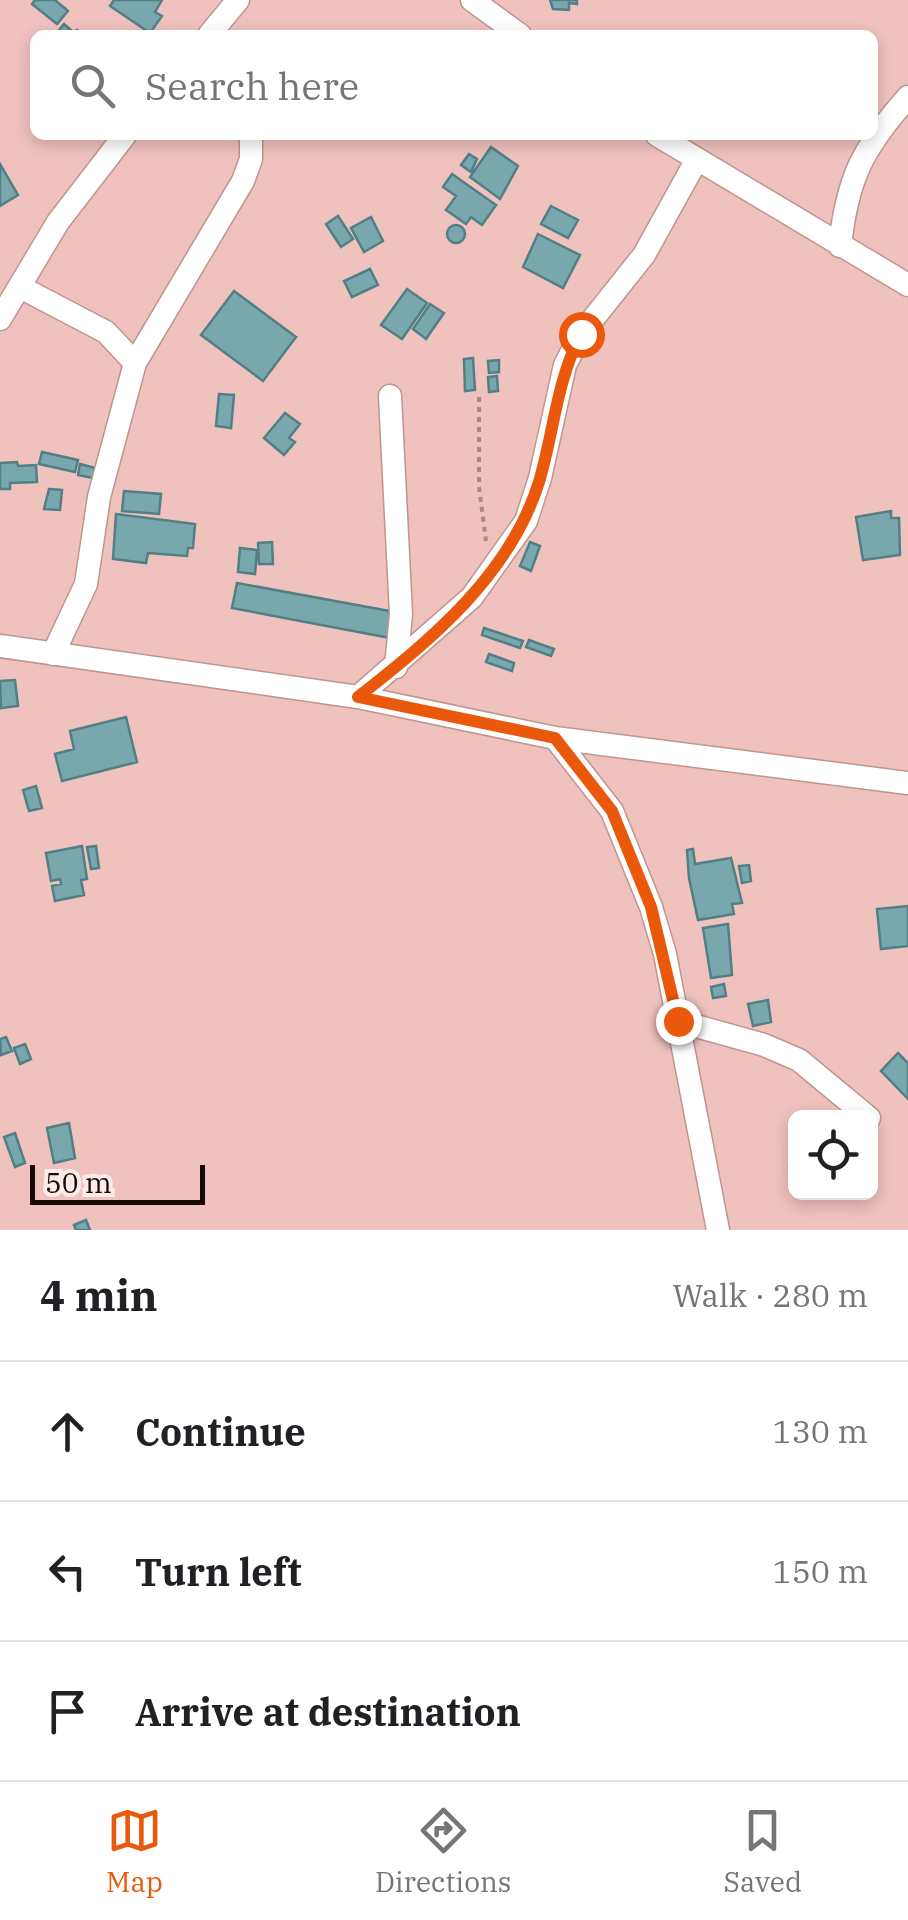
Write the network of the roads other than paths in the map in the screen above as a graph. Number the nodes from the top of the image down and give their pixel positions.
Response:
1 (238, 0) edge
2 (472, 0) edge
3 (213, 30) edge
4 (513, 30) edge
5 (908, 97) edge
6 (878, 133) edge
7 (121, 140) edge
8 (251, 140) edge
9 (664, 140) edge
10 (872, 140) edge
11 (696, 161) junction
12 (840, 246) junction
13 (908, 285) edge
14 (20, 287) junction
15 (0, 318) edge
16 (135, 363) junction
17 (390, 396) dead end
18 (0, 646) edge
19 (52, 654) junction
20 (396, 667) junction
21 (358, 697) junction
22 (555, 738) junction
23 (908, 783) edge
24 (678, 1021) junction
25 (861, 1110) edge
26 (718, 1230) edge

1 - 3 street
2 - 4 street
5 - 6 street
7 - 14 street
8 - 16 street
9 - 11 street
10 - 12 street
11 - 12 street
11 - 20 street
12 - 13 street
14 - 15 street
14 - 16 street
16 - 19 street
17 - 20 street
18 - 19 street
19 - 21 street
20 - 21 street
21 - 22 street
22 - 23 street
22 - 24 street
24 - 25 street
24 - 26 street

